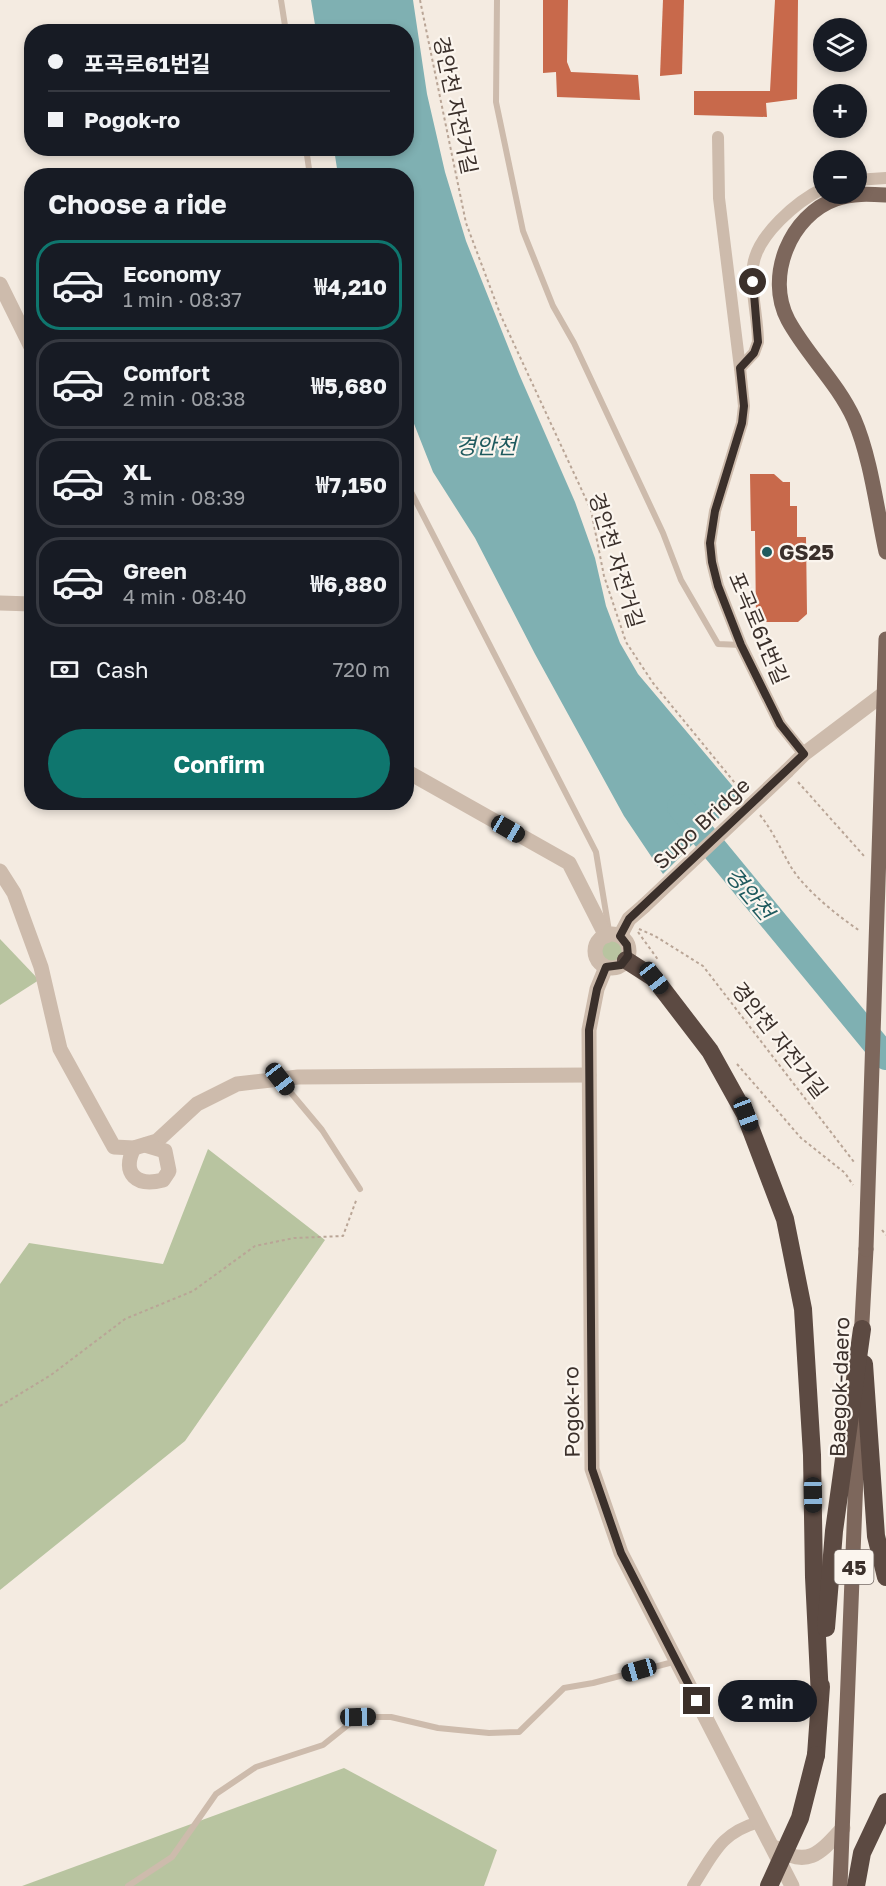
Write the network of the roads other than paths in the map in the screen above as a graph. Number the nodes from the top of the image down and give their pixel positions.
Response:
1 (281, 0) edge
2 (497, 0) edge
3 (285, 24) edge
4 (718, 137) dead end
5 (886, 178) edge
6 (867, 179) edge
7 (813, 193) edge
8 (886, 195) edge
9 (0, 284) edge
10 (24, 333) edge
11 (740, 368) junction
12 (414, 498) edge
13 (886, 552) edge
14 (0, 603) edge
15 (24, 604) edge
16 (886, 630) edge
17 (886, 639) edge
18 (741, 645) junction
19 (886, 692) edge
20 (804, 754) junction
21 (414, 776) edge
22 (0, 871) edge
23 (612, 935) junction
24 (626, 960) junction
25 (606, 967) junction
26 (589, 1075) junction
27 (280, 1079) junction
28 (360, 1189) road end
29 (862, 1329) junction
30 (886, 1577) edge
31 (677, 1661) junction
32 (820, 1697) junction
33 (886, 1802) edge
34 (759, 1822) junction
35 (843, 1828) junction
36 (772, 1845) junction
37 (128, 1886) edge
38 (693, 1886) edge
39 (769, 1886) edge
40 (792, 1886) edge
41 (840, 1886) edge
42 (856, 1886) edge

1 - 3 lane
2 - 18 lane
4 - 11 street, 포곡로61번길
5 - 6 street
7 - 11 street
8 - 13 main road
9 - 10 street
11 - 18 street, 포곡로61번길
12 - 23 lane
14 - 15 street
16 - 17 main road, 45
17 - 29 main road, Baegok-daero / 45, bridge
18 - 20 street, 포곡로61번길
19 - 20 street
20 - 23 street, Supo Bridge, bridge
21 - 23 street
22 - 27 street
23 - 24 street
23 - 25 street
24 - 25 street
24 - 32 highway
25 - 26 street, Pogok-ro
26 - 27 street
26 - 31 street, Pogok-ro
27 - 28 lane
29 - 30 highway
29 - 32 highway
29 - 35 main road, Baegok-daero / 45
31 - 34 street, Pogok-ro
31 - 37 lane
32 - 39 highway, bridge
33 - 42 highway
34 - 36 street, Pogok-ro
34 - 38 street
35 - 36 street
35 - 41 main road, Baegok-daero / 45
36 - 40 street, Pogok-ro

